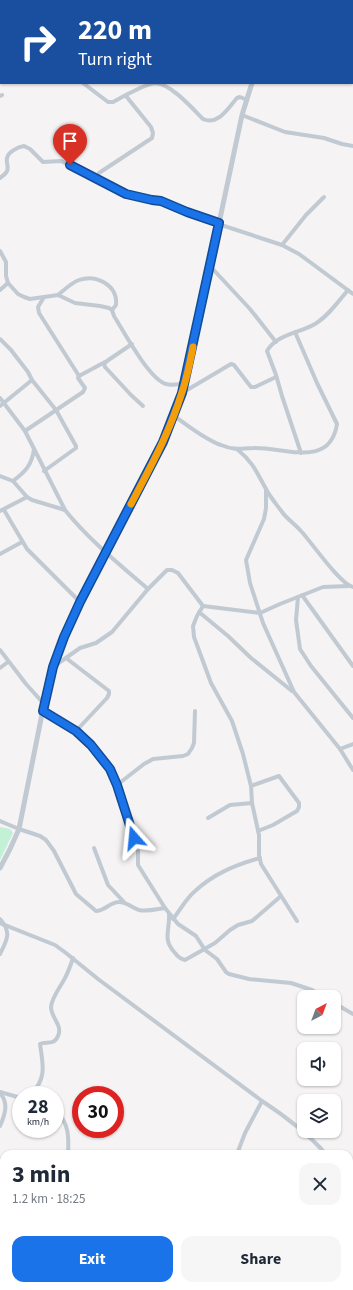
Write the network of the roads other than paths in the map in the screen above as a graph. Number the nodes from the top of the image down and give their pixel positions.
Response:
1 (84, 84) edge
2 (154, 84) edge
3 (159, 84) edge
4 (252, 84) edge
5 (126, 96) junction
6 (246, 100) junction
7 (242, 115) junction
8 (353, 146) edge
9 (0, 178) edge
10 (96, 178) junction
11 (324, 197) dead end
12 (219, 223) junction
13 (282, 245) junction
14 (0, 251) edge
15 (210, 266) junction
16 (8, 284) junction
17 (0, 290) edge
18 (348, 290) junction
19 (353, 294) edge
20 (58, 295) junction
21 (44, 296) junction
22 (112, 310) junction
23 (295, 332) junction
24 (0, 339) edge
25 (276, 342) junction
26 (132, 344) junction
27 (105, 362) junction
28 (78, 376) junction
29 (276, 377) junction
30 (32, 380) junction
31 (185, 383) junction
32 (182, 393) junction
33 (0, 398) edge
34 (2, 404) edge
35 (143, 406) dead end
36 (56, 410) junction
37 (174, 416) junction
38 (25, 431) junction
39 (34, 449) junction
40 (238, 450) junction
41 (301, 453) junction
42 (44, 471) junction
43 (0, 476) edge
44 (13, 480) junction
45 (266, 489) junction
46 (27, 497) junction
47 (65, 510) junction
48 (2, 511) edge
49 (22, 542) junction
50 (106, 552) junction
51 (0, 554) edge
52 (351, 587) edge
53 (148, 589) junction
54 (300, 596) junction
55 (80, 602) junction
56 (203, 606) junction
57 (199, 612) junction
58 (260, 613) junction
59 (0, 650) edge
60 (66, 658) junction
61 (8, 662) junction
62 (353, 666) edge
63 (53, 667) junction
64 (0, 668) edge
65 (294, 692) junction
66 (44, 704) junction
67 (43, 711) junction
68 (194, 711) dead end
69 (353, 718) edge
70 (76, 731) junction
71 (353, 744) edge
72 (340, 749) junction
73 (353, 770) edge
74 (117, 785) junction
75 (251, 786) junction
76 (252, 803) junction
77 (208, 818) dead end
78 (0, 821) edge
79 (18, 829) junction
80 (258, 831) junction
81 (94, 848) dead end
82 (260, 858) junction
83 (0, 868) edge
84 (281, 896) junction
85 (124, 902) junction
86 (165, 908) junction
87 (169, 914) junction
88 (0, 919) edge
89 (174, 919) junction
90 (297, 921) dead end
91 (0, 923) edge
92 (6, 925) junction
93 (205, 950) junction
94 (0, 954) edge
95 (73, 958) junction
96 (312, 990) edge
97 (341, 1007) edge
98 (353, 1014) edge
99 (38, 1086) edge
100 (0, 1092) edge
101 (12, 1095) edge
102 (262, 1102) junction
103 (64, 1120) edge
104 (0, 1126) edge
105 (68, 1150) edge
106 (239, 1150) edge
107 (322, 1150) edge

1 - 5 street
2 - 5 street
3 - 6 street
4 - 6 street
5 - 10 street
6 - 7 street
7 - 8 street
7 - 12 street
9 - 10 street
10 - 12 street
11 - 13 street
12 - 13 street
12 - 15 street
13 - 18 street
14 - 16 street
15 - 25 street
15 - 31 street
16 - 17 street
16 - 21 street
18 - 19 street
18 - 23 street
20 - 21 street
20 - 22 street
20 - 22 street
21 - 28 street
22 - 26 street
23 - 25 street
23 - 41 street
24 - 30 street
25 - 29 street
26 - 27 street
26 - 31 street
27 - 28 street
27 - 35 street
28 - 36 street
29 - 32 street
29 - 41 street
30 - 34 street
30 - 36 street
31 - 32 street
32 - 37 street
33 - 34 street
34 - 38 street
36 - 38 street
36 - 42 street
37 - 40 street
37 - 50 street
38 - 39 street
39 - 42 street
39 - 44 street
40 - 41 street
40 - 45 street
42 - 47 street
43 - 44 street
44 - 46 street
45 - 52 street
45 - 58 street
46 - 47 street
46 - 48 street
47 - 50 street
48 - 49 street
49 - 51 street
49 - 55 street
50 - 53 street
50 - 55 street
52 - 54 street
53 - 56 street
53 - 60 street
54 - 58 street
54 - 62 street
54 - 69 street
55 - 63 street
56 - 57 street
56 - 58 street
57 - 65 street
57 - 75 street
58 - 65 street
59 - 61 street
60 - 63 street
60 - 70 street
61 - 64 street
61 - 66 street
63 - 66 street
65 - 72 street
66 - 67 street
67 - 70 street
67 - 79 street
68 - 74 street
70 - 74 street
71 - 72 street
72 - 73 street
74 - 86 street
75 - 76 street
75 - 80 street
76 - 77 street
76 - 80 street
78 - 79 street
79 - 83 street
79 - 85 street
80 - 82 street
81 - 85 street
82 - 84 street
82 - 89 street
84 - 90 street
84 - 93 street
85 - 86 street
86 - 87 street
87 - 89 street
87 - 93 street
88 - 92 street
89 - 93 street
91 - 92 street
92 - 94 street
92 - 95 street
93 - 96 street
95 - 99 street
95 - 102 street
97 - 98 street
100 - 101 street
100 - 104 street
102 - 106 street
102 - 107 street
103 - 105 street

